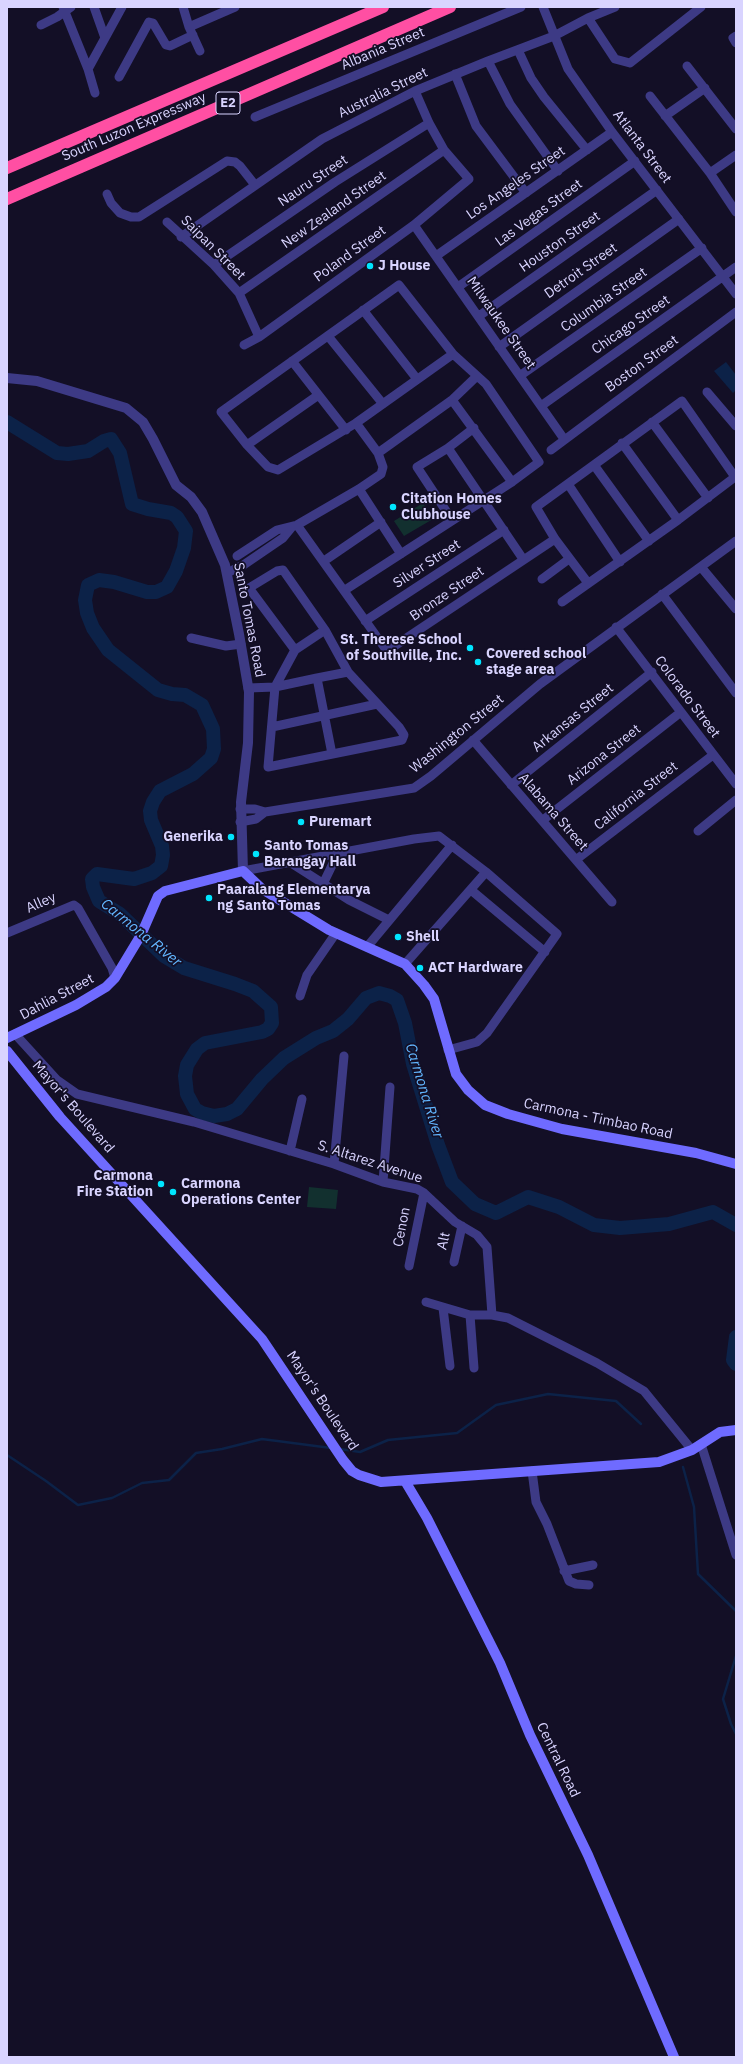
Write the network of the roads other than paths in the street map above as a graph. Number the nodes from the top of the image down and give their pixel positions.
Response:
1 (94, 7) edge
2 (122, 7) edge
3 (183, 7) edge
4 (235, 7) edge
5 (383, 7) edge
6 (450, 7) edge
7 (521, 7) edge
8 (543, 7) edge
9 (615, 7) edge
10 (701, 7) edge
11 (66, 9) edge
12 (219, 10) edge
13 (588, 18) junction
14 (41, 25) dead end
15 (191, 31) junction
16 (554, 36) junction
17 (736, 36) edge
18 (106, 38) junction
19 (736, 43) edge
20 (518, 50) junction
21 (200, 51) dead end
22 (488, 61) junction
23 (687, 66) dead end
24 (88, 69) junction
25 (455, 74) junction
26 (119, 76) dead end
27 (705, 88) junction
28 (415, 91) junction
29 (95, 93) dead end
30 (650, 96) dead end
31 (665, 116) junction
32 (255, 118) dead end
33 (429, 123) junction
34 (736, 129) edge
35 (612, 132) junction
36 (444, 150) junction
37 (588, 150) junction
38 (736, 155) edge
39 (635, 161) junction
40 (7, 168) edge
41 (558, 171) junction
42 (710, 173) junction
43 (255, 185) junction
44 (657, 190) junction
45 (526, 193) junction
46 (107, 194) dead end
47 (7, 199) edge
48 (735, 209) edge
49 (679, 219) junction
50 (167, 222) dead end
51 (414, 224) junction
52 (181, 236) junction
53 (702, 248) junction
54 (436, 256) junction
55 (214, 265) junction
56 (736, 267) edge
57 (723, 276) junction
58 (458, 287) junction
59 (239, 293) junction
60 (736, 294) edge
61 (363, 310) junction
62 (736, 312) edge
63 (479, 316) junction
64 (328, 336) junction
65 (259, 337) junction
66 (244, 345) dead end
67 (499, 347) junction
68 (453, 354) junction
69 (292, 361) junction
70 (521, 375) junction
71 (477, 376) junction
72 (7, 378) edge
73 (417, 379) junction
74 (707, 392) dead end
75 (317, 396) junction
76 (452, 400) junction
77 (383, 404) junction
78 (541, 406) junction
79 (652, 422) junction
80 (356, 423) junction
81 (736, 426) edge
82 (474, 428) junction
83 (346, 430) junction
84 (564, 439) junction
85 (622, 443) junction
86 (247, 445) junction
87 (448, 448) junction
88 (551, 450) dead end
89 (378, 453) junction
90 (594, 465) junction
91 (512, 482) junction
92 (568, 484) junction
93 (359, 489) junction
94 (708, 498) junction
95 (483, 500) junction
96 (452, 520) junction
97 (678, 520) junction
98 (381, 522) junction
99 (294, 526) junction
100 (504, 530) junction
101 (555, 539) junction
102 (649, 541) junction
103 (736, 541) edge
104 (252, 547) junction
105 (401, 554) junction
106 (257, 556) junction
107 (523, 559) junction
108 (569, 559) junction
109 (324, 561) junction
110 (620, 562) junction
111 (701, 567) junction
112 (226, 569) junction
113 (542, 579) dead end
114 (588, 583) junction
115 (345, 590) junction
116 (662, 594) junction
117 (562, 602) dead end
118 (736, 609) edge
119 (365, 621) junction
120 (616, 627) junction
121 (325, 630) junction
122 (191, 638) dead end
123 (241, 644) junction
124 (295, 650) junction
125 (348, 672) junction
126 (652, 672) junction
127 (317, 678) junction
128 (275, 687) junction
129 (248, 688) junction
130 (736, 693) edge
131 (377, 704) junction
132 (682, 712) junction
133 (324, 715) junction
134 (272, 727) junction
135 (473, 740) junction
136 (332, 754) junction
137 (713, 755) junction
138 (736, 784) edge
139 (511, 785) junction
140 (736, 800) edge
141 (240, 809) junction
142 (265, 812) junction
143 (543, 820) junction
144 (240, 822) junction
145 (698, 831) dead end
146 (452, 844) junction
147 (338, 853) junction
148 (577, 859) junction
149 (291, 863) junction
150 (243, 871) junction
151 (486, 872) junction
152 (323, 884) junction
153 (471, 890) junction
154 (612, 902) dead end
155 (388, 920) junction
156 (7, 933) edge
157 (336, 933) junction
158 (367, 947) junction
159 (545, 952) junction
160 (405, 964) junction
161 (115, 978) junction
162 (300, 996) dead end
163 (11, 1036) edge
164 (448, 1050) junction
165 (7, 1051) edge
166 (344, 1056) dead end
167 (390, 1087) dead end
168 (302, 1099) dead end
169 (290, 1151) junction
170 (334, 1164) junction
171 (736, 1164) edge
172 (383, 1182) junction
173 (424, 1193) junction
174 (462, 1226) junction
175 (454, 1262) dead end
176 (409, 1266) dead end
177 (426, 1302) dead end
178 (443, 1308) junction
179 (470, 1315) junction
180 (492, 1315) junction
181 (450, 1366) dead end
182 (474, 1368) dead end
183 (736, 1430) edge
184 (696, 1447) junction
185 (532, 1471) junction
186 (405, 1481) junction
187 (736, 1555) edge
188 (593, 1565) dead end
189 (564, 1570) junction
190 (589, 1585) dead end
191 (674, 2057) edge

1 - 18 street
2 - 18 street
3 - 15 street
4 - 12 street
5 - 40 highway, South Luzon Expressway / E2
6 - 47 highway, South Luzon Expressway / E2
7 - 32 street, Albania Street
8 - 16 street, Atlanta Street
9 - 13 street, Australia Street
10 - 13 street
11 - 14 street
11 - 24 street
12 - 15 street
13 - 16 street, Australia Street
15 - 21 street
15 - 26 street
16 - 20 street, Australia Street
16 - 35 street, Atlanta Street
17 - 19 street
18 - 24 street
20 - 22 street, Australia Street
20 - 37 street
22 - 25 street, Australia Street
22 - 41 street
23 - 27 street
24 - 29 street
25 - 28 street, Australia Street
25 - 45 street
27 - 31 street
27 - 34 street
28 - 33 street
28 - 43 street, Australia Street
30 - 31 street
31 - 42 street
33 - 36 street
33 - 55 street, Nauru Street
35 - 37 street, Los Angeles Street
35 - 39 street, Atlanta Street
36 - 51 street, Poland Street
36 - 59 street, New Zealand Street
37 - 41 street, Los Angeles Street
38 - 42 street
39 - 44 street, Atlanta Street
39 - 58 street, Las Vegas Street
41 - 45 street, Los Angeles Street
42 - 48 street
43 - 46 street
43 - 52 street, Australia Street
44 - 49 street, Atlanta Street
44 - 63 street, Houston Street
45 - 54 street, Los Angeles Street
49 - 53 street, Atlanta Street
49 - 67 street, Detroit Street
50 - 52 street, Saipan Street
51 - 54 street, Milwaukee Street
51 - 65 street, Poland Street
52 - 55 street, Saipan Street
53 - 57 street, Atlanta Street
53 - 70 street, Columbia Street
54 - 58 street, Milwaukee Street
55 - 59 street, Saipan Street
56 - 57 street, Chicago Street
57 - 60 street, Atlanta Street
57 - 78 street, Chicago Street
58 - 63 street, Milwaukee Street
59 - 65 street, Saipan Street
61 - 64 street
61 - 68 street
61 - 73 street
62 - 84 street, Boston Street
63 - 67 street, Milwaukee Street
64 - 69 street
64 - 77 street
65 - 66 street, Poland Street
67 - 70 street, Milwaukee Street
68 - 71 street
68 - 73 street
69 - 75 street
69 - 86 street
70 - 78 street, Milwaukee Street
71 - 76 street
71 - 91 street
72 - 112 street, Santo Tomas Road
73 - 77 street
74 - 81 street
75 - 83 street
75 - 86 street
76 - 82 street
76 - 89 street
77 - 80 street
78 - 84 street, Milwaukee Street
79 - 85 street
79 - 94 street
79 - 94 street
80 - 83 street
80 - 89 street
82 - 87 street
82 - 91 street
83 - 86 street
84 - 88 street, Boston Street
85 - 90 street
85 - 97 street
87 - 95 street
87 - 96 street
89 - 93 street
90 - 92 street
90 - 102 street
91 - 95 street
92 - 101 street
92 - 110 street
93 - 98 street
93 - 99 street
94 - 97 street
95 - 96 street
95 - 100 street
96 - 105 street
97 - 102 street
98 - 105 street
98 - 109 street
99 - 104 street
99 - 106 street
99 - 109 street
100 - 107 street
100 - 119 street, Silver Street
101 - 107 street, Bronze Street
101 - 108 street
102 - 110 street
103 - 111 street, Washington Street
104 - 106 street
104 - 112 street
105 - 115 street
106 - 112 street
107 - 119 street, Bronze Street
108 - 113 street
108 - 114 street
109 - 115 street
110 - 114 street
111 - 116 street, Washington Street
111 - 118 street
112 - 123 street, Santo Tomas Road
114 - 117 street
115 - 119 street
116 - 120 street, Washington Street
116 - 130 street
120 - 126 street, Colorado Street
120 - 135 street, Washington Street
121 - 124 street
121 - 124 street
121 - 125 street
122 - 123 street
123 - 129 street, Santo Tomas Road
124 - 128 street
125 - 127 street
125 - 131 street
126 - 132 street, Colorado Street
126 - 139 street, Arkansas Street
127 - 128 street
127 - 133 street
128 - 129 street
128 - 134 street
129 - 141 street, Santo Tomas Road
131 - 133 street
131 - 136 street
132 - 137 street, Colorado Street
132 - 143 street, Arizona Street
133 - 134 street
133 - 136 street
134 - 136 street
135 - 139 street, Alabama Street
135 - 142 street, Washington Street
137 - 138 street, Colorado Street
137 - 148 street, California Street
139 - 143 street, Alabama Street
140 - 145 street
141 - 142 street, Washington Street
141 - 144 street, Santo Tomas Road
142 - 144 street, Washington Street
143 - 148 street, Alabama Street
144 - 150 street, Santo Tomas Road
146 - 147 street
146 - 151 street
146 - 155 street
147 - 149 street
147 - 152 street
148 - 154 street, Alabama Street
149 - 150 street
149 - 152 street
150 - 157 main road, Carmona - Timbao Road
150 - 161 main road, Dahlia Street
151 - 153 street
151 - 159 street
152 - 155 street
153 - 159 street
153 - 160 street
155 - 158 street
156 - 161 street, Alley
157 - 158 main road, Carmona - Timbao Road
157 - 162 street
158 - 160 main road, Carmona - Timbao Road
159 - 164 street
160 - 164 main road, Carmona - Timbao Road
161 - 163 main road, Dahlia Street
163 - 169 street, S. Altarez Avenue
164 - 171 main road, Carmona - Timbao Road
165 - 186 main road, Mayor's Boulevard
166 - 170 street
167 - 172 street
168 - 169 street
169 - 170 street, S. Altarez Avenue
170 - 172 street, S. Altarez Avenue
172 - 173 street, S. Altarez Avenue
173 - 174 street, S. Altarez Avenue
173 - 176 street, Cenon
174 - 175 street, Alt
174 - 180 street, S. Altarez Avenue
177 - 178 street
178 - 179 street
178 - 181 street
179 - 180 street
179 - 182 street
180 - 184 street
183 - 184 main road, Mayor's Boulevard
184 - 185 main road, Mayor's Boulevard
184 - 187 street
185 - 186 main road, Mayor's Boulevard
185 - 189 street
186 - 191 main road, Central Road
188 - 189 street
189 - 190 street

